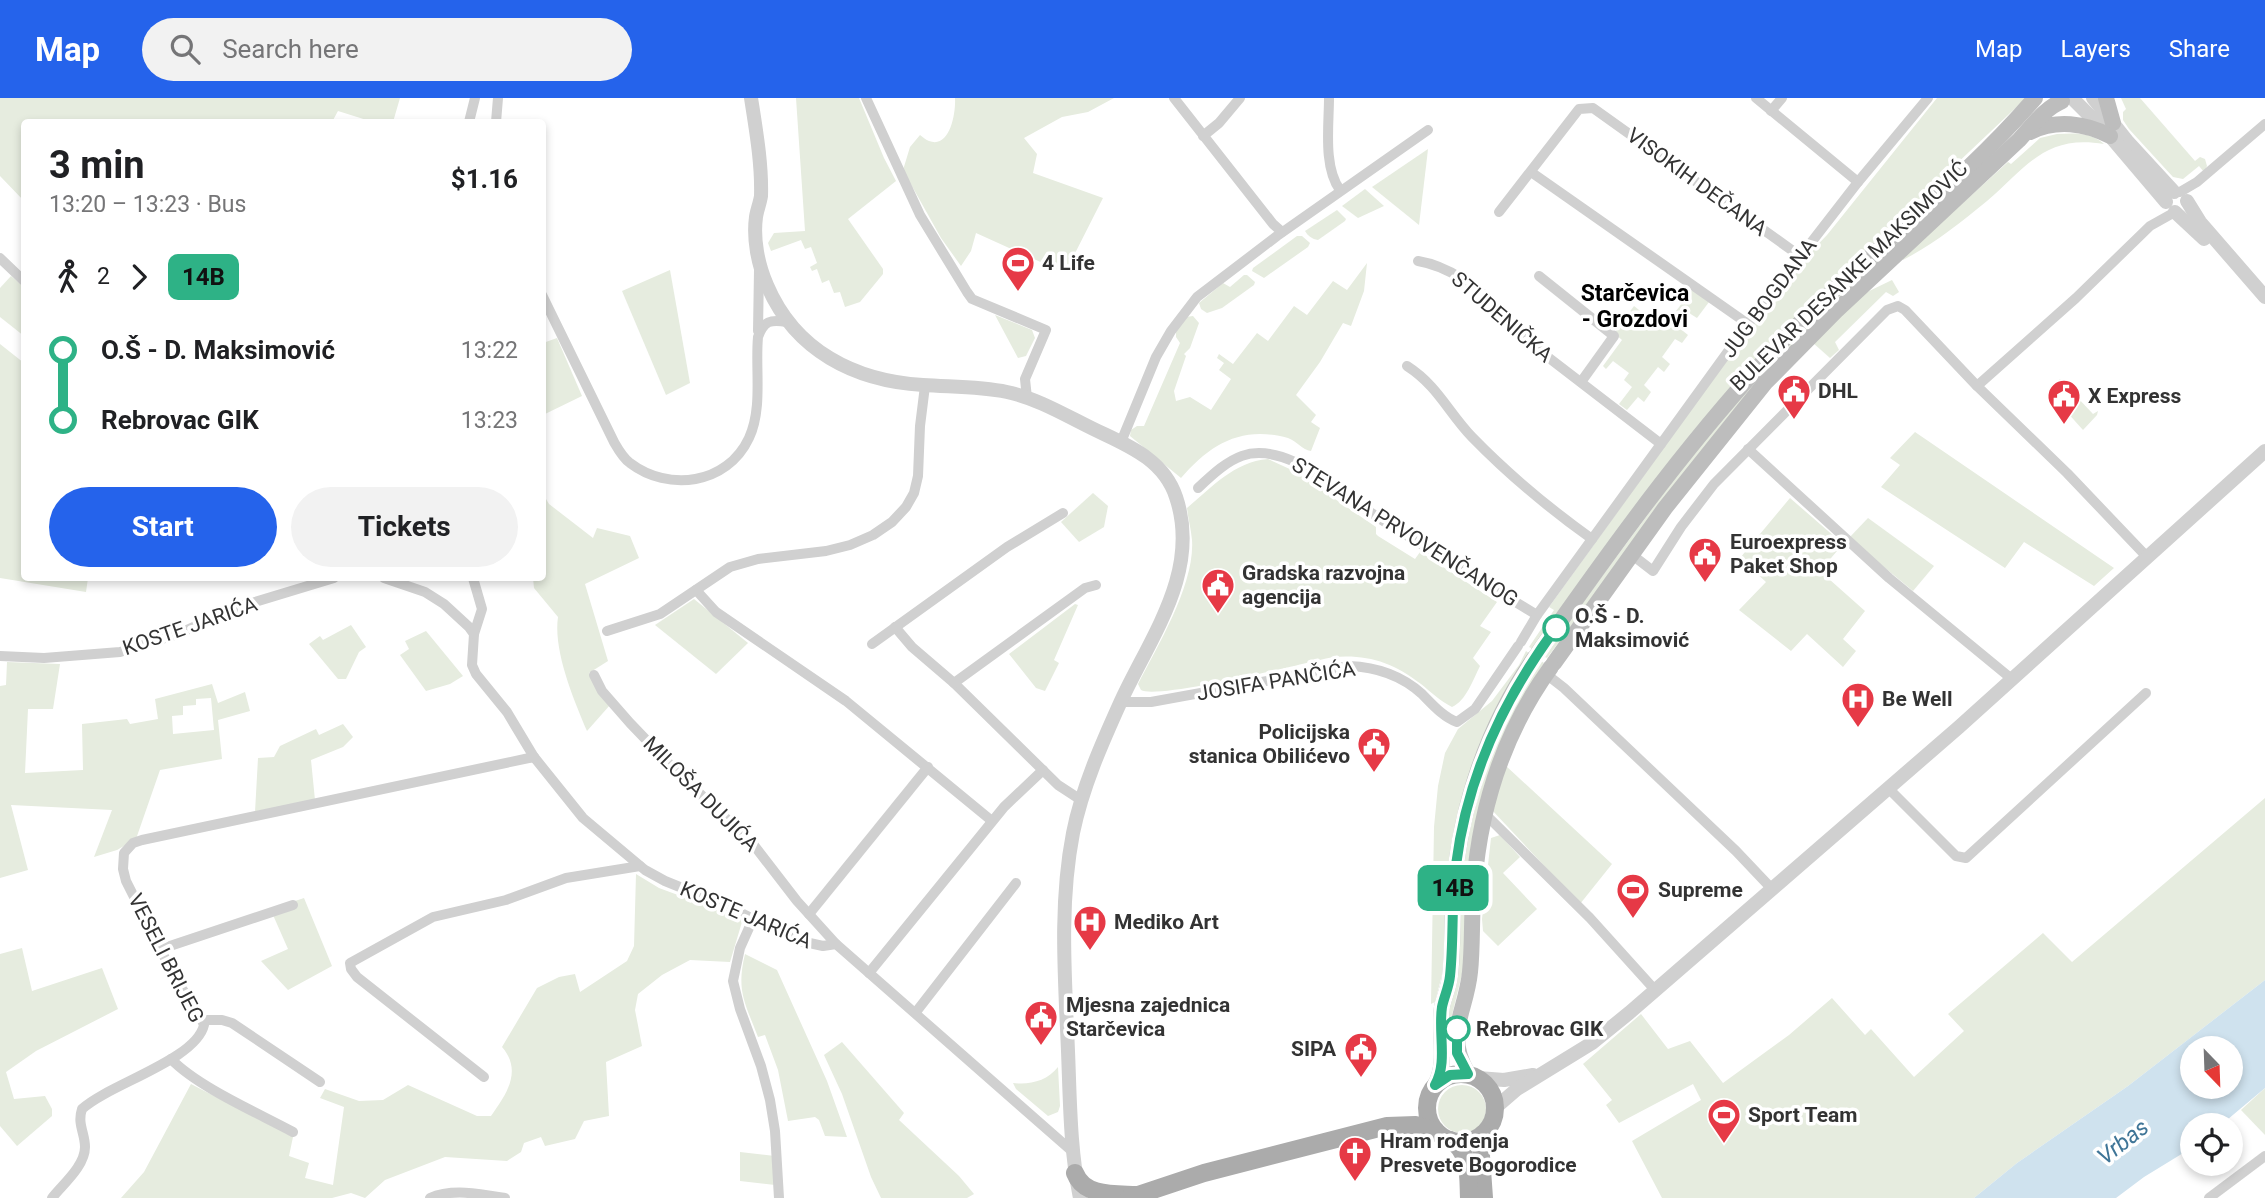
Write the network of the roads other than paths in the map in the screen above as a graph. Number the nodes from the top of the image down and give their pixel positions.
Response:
1 (475, 98) edge
2 (498, 98) edge
3 (751, 98) edge
4 (866, 98) edge
5 (1174, 98) edge
6 (1240, 98) edge
7 (1329, 98) edge
8 (1756, 98) edge
9 (1782, 98) edge
10 (1928, 98) edge
11 (2035, 98) edge
12 (2093, 98) edge
13 (2106, 98) edge
14 (2067, 99) edge
15 (1771, 111) junction
16 (470, 119) edge
17 (496, 119) edge
18 (2265, 124) edge
19 (2112, 129) junction
20 (1428, 130) dead end
21 (1203, 136) junction
22 (2019, 140) junction
23 (1531, 172) junction
24 (1858, 182) junction
25 (1340, 190) junction
26 (2177, 200) junction
27 (1499, 212) dead end
28 (1282, 232) junction
29 (1800, 256) junction
30 (0, 258) edge
31 (1418, 261) dead end
32 (760, 268) junction
33 (1539, 276) dead end
34 (21, 278) edge
35 (2265, 297) edge
36 (546, 303) edge
37 (787, 322) junction
38 (1748, 324) junction
39 (758, 337) junction
40 (1407, 366) dead end
41 (1581, 382) junction
42 (925, 386) junction
43 (1977, 386) junction
44 (1027, 398) junction
45 (1121, 442) junction
46 (1661, 444) junction
47 (1748, 449) junction
48 (2265, 451) edge
49 (1198, 488) dead end
50 (1063, 513) dead end
51 (1592, 539) junction
52 (1631, 554) junction
53 (2148, 558) junction
54 (324, 581) edge
55 (393, 581) edge
56 (474, 581) edge
57 (1096, 585) dead end
58 (695, 590) junction
59 (1538, 615) junction
60 (895, 627) junction
61 (607, 631) dead end
62 (474, 634) junction
63 (872, 644) dead end
64 (0, 656) edge
65 (1550, 668) junction
66 (594, 676) dead end
67 (2013, 680) junction
68 (954, 683) junction
69 (2146, 693) dead end
70 (1121, 702) junction
71 (1457, 722) joint
72 (534, 757) junction
73 (928, 767) junction
74 (1043, 770) junction
75 (1889, 789) junction
76 (1082, 800) junction
77 (1483, 812) junction
78 (992, 821) junction
79 (640, 866) junction
80 (1016, 883) dead end
81 (1772, 889) junction
82 (293, 905) dead end
83 (809, 914) junction
84 (753, 919) junction
85 (836, 944) junction
86 (161, 949) junction
87 (869, 973) junction
88 (1655, 990) junction
89 (916, 1012) junction
90 (203, 1020) junction
91 (172, 1059) junction
92 (1541, 1073) junction
93 (1473, 1076) junction
94 (484, 1077) dead end
95 (320, 1082) dead end
96 (1432, 1090) junction
97 (1495, 1108) junction
98 (1071, 1115) junction
99 (1044, 1126) junction
100 (1387, 1126) junction
101 (293, 1132) dead end
102 (1483, 1134) junction
103 (1443, 1136) junction
104 (1073, 1152) junction
105 (2265, 1156) edge
106 (1075, 1173) junction
107 (2218, 1196) edge
108 (1132, 1197) edge
109 (52, 1198) edge
110 (430, 1198) edge
111 (505, 1198) edge
112 (779, 1198) edge
113 (1080, 1198) edge
114 (1469, 1198) edge
115 (1484, 1198) edge

1 - 16 street
2 - 17 street
3 - 32 street
4 - 44 street
5 - 21 street
6 - 21 street
7 - 25 street
8 - 15 street
9 - 15 street
10 - 24 street, JUG BOGDANA
11 - 96 main road, BULEVAR DESANKE MAKSIMOVIĆ
12 - 19 street
13 - 19 main road
14 - 19 street
14 - 22 main road, BULEVAR DESANKE MAKSIMOVIĆ
15 - 24 street
18 - 26 street
19 - 22 main road
19 - 26 street
20 - 25 street
21 - 28 street
22 - 52 main road, BULEVAR DESANKE MAKSIMOVIĆ
23 - 27 street
23 - 29 street, VISOKIH DEČANA
23 - 38 street
24 - 29 street, JUG BOGDANA
25 - 28 street
26 - 35 street
26 - 43 street
28 - 45 street
29 - 38 street, JUG BOGDANA
30 - 34 street
31 - 41 street, STUDENIČKA
32 - 37 street
32 - 39 street
33 - 41 street
36 - 39 street
37 - 39 street
37 - 42 street
38 - 46 street, JUG BOGDANA
40 - 51 street
41 - 46 street, STUDENIČKA
42 - 44 street
42 - 58 street
43 - 47 street
43 - 53 street
44 - 45 street
45 - 70 street
46 - 51 street, JUG BOGDANA
47 - 52 street
47 - 67 street
48 - 53 street
49 - 59 street, STEVANA PRVOVENČANOG
50 - 60 street
51 - 59 street, JUG BOGDANA
52 - 65 main road, BULEVAR DESANKE MAKSIMOVIĆ
53 - 67 street
54 - 64 street, KOSTE JARIĆA
55 - 62 street
56 - 62 street, KOSTE JARIĆA
57 - 68 street
58 - 61 street
58 - 73 street
59 - 71 street, JUG BOGDANA
60 - 63 street
60 - 68 street
62 - 72 street, KOSTE JARIĆA
65 - 77 main road, BULEVAR DESANKE MAKSIMOVIĆ
65 - 81 street
66 - 83 street, MILOŠA DUJIĆA
67 - 75 street
68 - 74 street
69 - 75 street
70 - 71 street, JOSIFA PANČIĆA
70 - 76 street
72 - 79 street, KOSTE JARIĆA
72 - 86 street, VESELI BRIJEG
73 - 78 street
73 - 83 street
74 - 76 street
74 - 78 street
75 - 81 street
76 - 98 street
77 - 88 street
77 - 93 main road, BULEVAR DESANKE MAKSIMOVIĆ
78 - 87 street
79 - 84 street, KOSTE JARIĆA
79 - 94 street
80 - 89 street
81 - 88 street
82 - 86 street
83 - 85 street, MILOŠA DUJIĆA
84 - 85 street, KOSTE JARIĆA
84 - 112 street
85 - 87 street, KOSTE JARIĆA
86 - 90 street, VESELI BRIJEG
87 - 89 street, KOSTE JARIĆA
88 - 92 street
89 - 99 street, KOSTE JARIĆA
90 - 91 street, VESELI BRIJEG
90 - 95 street
91 - 101 street
91 - 109 street, VESELI BRIJEG
92 - 93 street
92 - 97 street
93 - 96 main road
93 - 97 main road
96 - 100 main road
96 - 103 main road
97 - 102 main road
98 - 99 street
98 - 104 street
99 - 104 street, KOSTE JARIĆA
100 - 103 main road
100 - 108 main road
102 - 103 main road
102 - 115 main road
103 - 114 main road
104 - 106 street
105 - 107 street
106 - 108 main road
106 - 113 street
110 - 111 street

